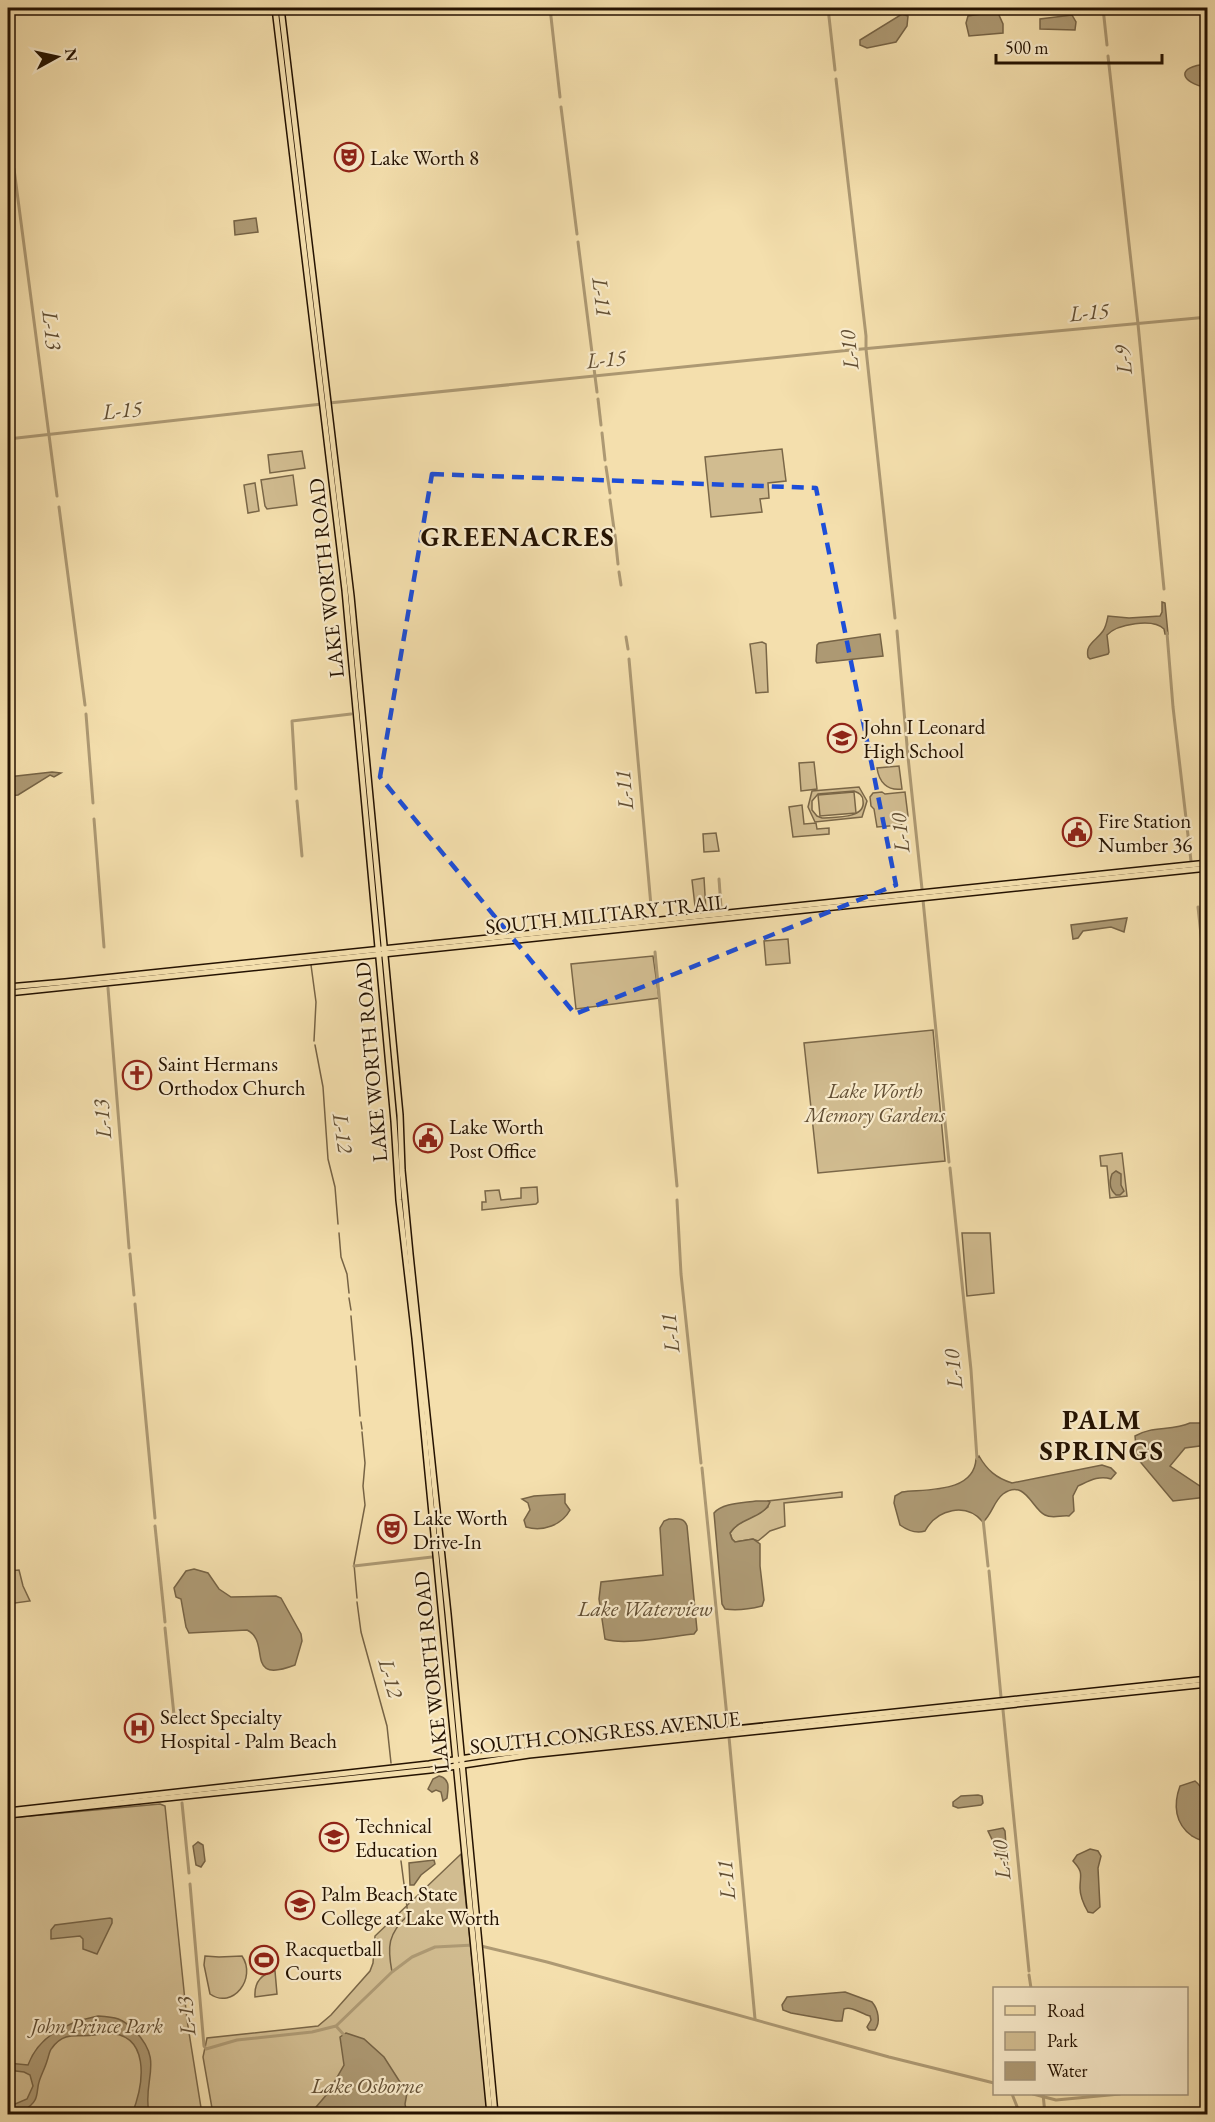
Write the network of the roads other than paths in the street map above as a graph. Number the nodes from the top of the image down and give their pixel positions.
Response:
1 (278, 8) edge
2 (301, 199) junction
3 (322, 366) junction
4 (326, 399) junction
5 (327, 408) junction
6 (326, 424) junction
7 (334, 451) junction
8 (331, 476) junction
9 (340, 504) junction
10 (348, 618) junction
11 (355, 629) junction
12 (1207, 866) edge
13 (1158, 868) junction
14 (1153, 873) junction
15 (1017, 885) junction
16 (937, 891) junction
17 (908, 899) junction
18 (587, 930) junction
19 (517, 938) junction
20 (484, 941) junction
21 (381, 952) junction
22 (8, 987) edge
23 (8, 993) edge
24 (383, 1008) junction
25 (392, 1035) junction
26 (392, 1066) junction
27 (419, 1357) junction
28 (426, 1423) junction
29 (443, 1630) junction
30 (451, 1648) junction
31 (1208, 1679) edge
32 (1208, 1684) edge
33 (1138, 1687) junction
34 (452, 1691) junction
35 (1124, 1693) junction
36 (982, 1706) junction
37 (930, 1709) junction
38 (925, 1714) junction
39 (812, 1723) junction
40 (616, 1741) junction
41 (602, 1743) junction
42 (609, 1747) junction
43 (596, 1748) junction
44 (459, 1762) junction
45 (46, 1809) junction
46 (8, 1811) edge
47 (8, 1815) edge
48 (477, 1952) junction
49 (476, 1968) junction
50 (482, 1987) junction
51 (493, 2115) edge

1 - 2 main road, LAKE WORTH ROAD
1 - 2 main road, LAKE WORTH ROAD
2 - 3 main road, LAKE WORTH ROAD
2 - 3 main road, LAKE WORTH ROAD
3 - 4 main road, LAKE WORTH ROAD
3 - 4 main road, LAKE WORTH ROAD
4 - 5 main road, LAKE WORTH ROAD
5 - 6 main road, LAKE WORTH ROAD
5 - 7 main road, LAKE WORTH ROAD
6 - 7 main road
6 - 8 main road, LAKE WORTH ROAD
7 - 9 main road, LAKE WORTH ROAD
8 - 9 main road
8 - 10 main road, LAKE WORTH ROAD
9 - 11 main road, LAKE WORTH ROAD
10 - 11 main road
10 - 21 main road, LAKE WORTH ROAD
11 - 21 main road, LAKE WORTH ROAD
12 - 13 main road, SOUTH MILITARY TRAIL
12 - 14 main road, SOUTH MILITARY TRAIL
13 - 14 main road
13 - 15 main road, SOUTH MILITARY TRAIL
14 - 15 main road, SOUTH MILITARY TRAIL
15 - 16 main road, SOUTH MILITARY TRAIL
15 - 17 main road, SOUTH MILITARY TRAIL
16 - 17 main road
16 - 18 main road, SOUTH MILITARY TRAIL
17 - 18 main road, SOUTH MILITARY TRAIL
18 - 19 main road, SOUTH MILITARY TRAIL
18 - 19 main road, SOUTH MILITARY TRAIL
19 - 20 main road, SOUTH MILITARY TRAIL
20 - 21 main road, SOUTH MILITARY TRAIL
20 - 21 main road, SOUTH MILITARY TRAIL
21 - 22 main road, SOUTH MILITARY TRAIL
21 - 23 main road, SOUTH MILITARY TRAIL
21 - 24 main road, LAKE WORTH ROAD
21 - 25 main road, LAKE WORTH ROAD
24 - 25 main road
24 - 26 main road, LAKE WORTH ROAD
25 - 26 main road, LAKE WORTH ROAD
26 - 27 main road, LAKE WORTH ROAD
26 - 27 main road, LAKE WORTH ROAD
27 - 28 main road, LAKE WORTH ROAD
27 - 28 main road, LAKE WORTH ROAD
28 - 29 main road, LAKE WORTH ROAD
28 - 30 main road, LAKE WORTH ROAD
29 - 30 main road
29 - 34 main road, LAKE WORTH ROAD
30 - 34 main road, LAKE WORTH ROAD
31 - 33 main road, SOUTH CONGRESS AVENUE
32 - 35 main road, SOUTH CONGRESS AVENUE
33 - 35 main road
33 - 36 main road, SOUTH CONGRESS AVENUE
34 - 44 main road, LAKE WORTH ROAD
34 - 44 main road, LAKE WORTH ROAD
35 - 36 main road, SOUTH CONGRESS AVENUE
36 - 37 main road, SOUTH CONGRESS AVENUE
36 - 38 main road, SOUTH CONGRESS AVENUE
37 - 38 main road
37 - 39 main road, SOUTH CONGRESS AVENUE
38 - 39 main road, SOUTH CONGRESS AVENUE
39 - 40 main road, SOUTH CONGRESS AVENUE
39 - 42 main road, SOUTH CONGRESS AVENUE
40 - 41 main road, SOUTH CONGRESS AVENUE
40 - 42 main road
41 - 43 main road
41 - 44 main road, SOUTH CONGRESS AVENUE
42 - 43 main road, SOUTH CONGRESS AVENUE
43 - 44 main road, SOUTH CONGRESS AVENUE
44 - 45 main road, SOUTH CONGRESS AVENUE
44 - 45 main road, SOUTH CONGRESS AVENUE
44 - 48 main road, LAKE WORTH ROAD
45 - 46 main road, SOUTH CONGRESS AVENUE
45 - 47 main road
48 - 49 main road, LAKE WORTH ROAD
48 - 50 main road, LAKE WORTH ROAD
49 - 50 main road
49 - 51 main road, LAKE WORTH ROAD
50 - 51 main road, LAKE WORTH ROAD

